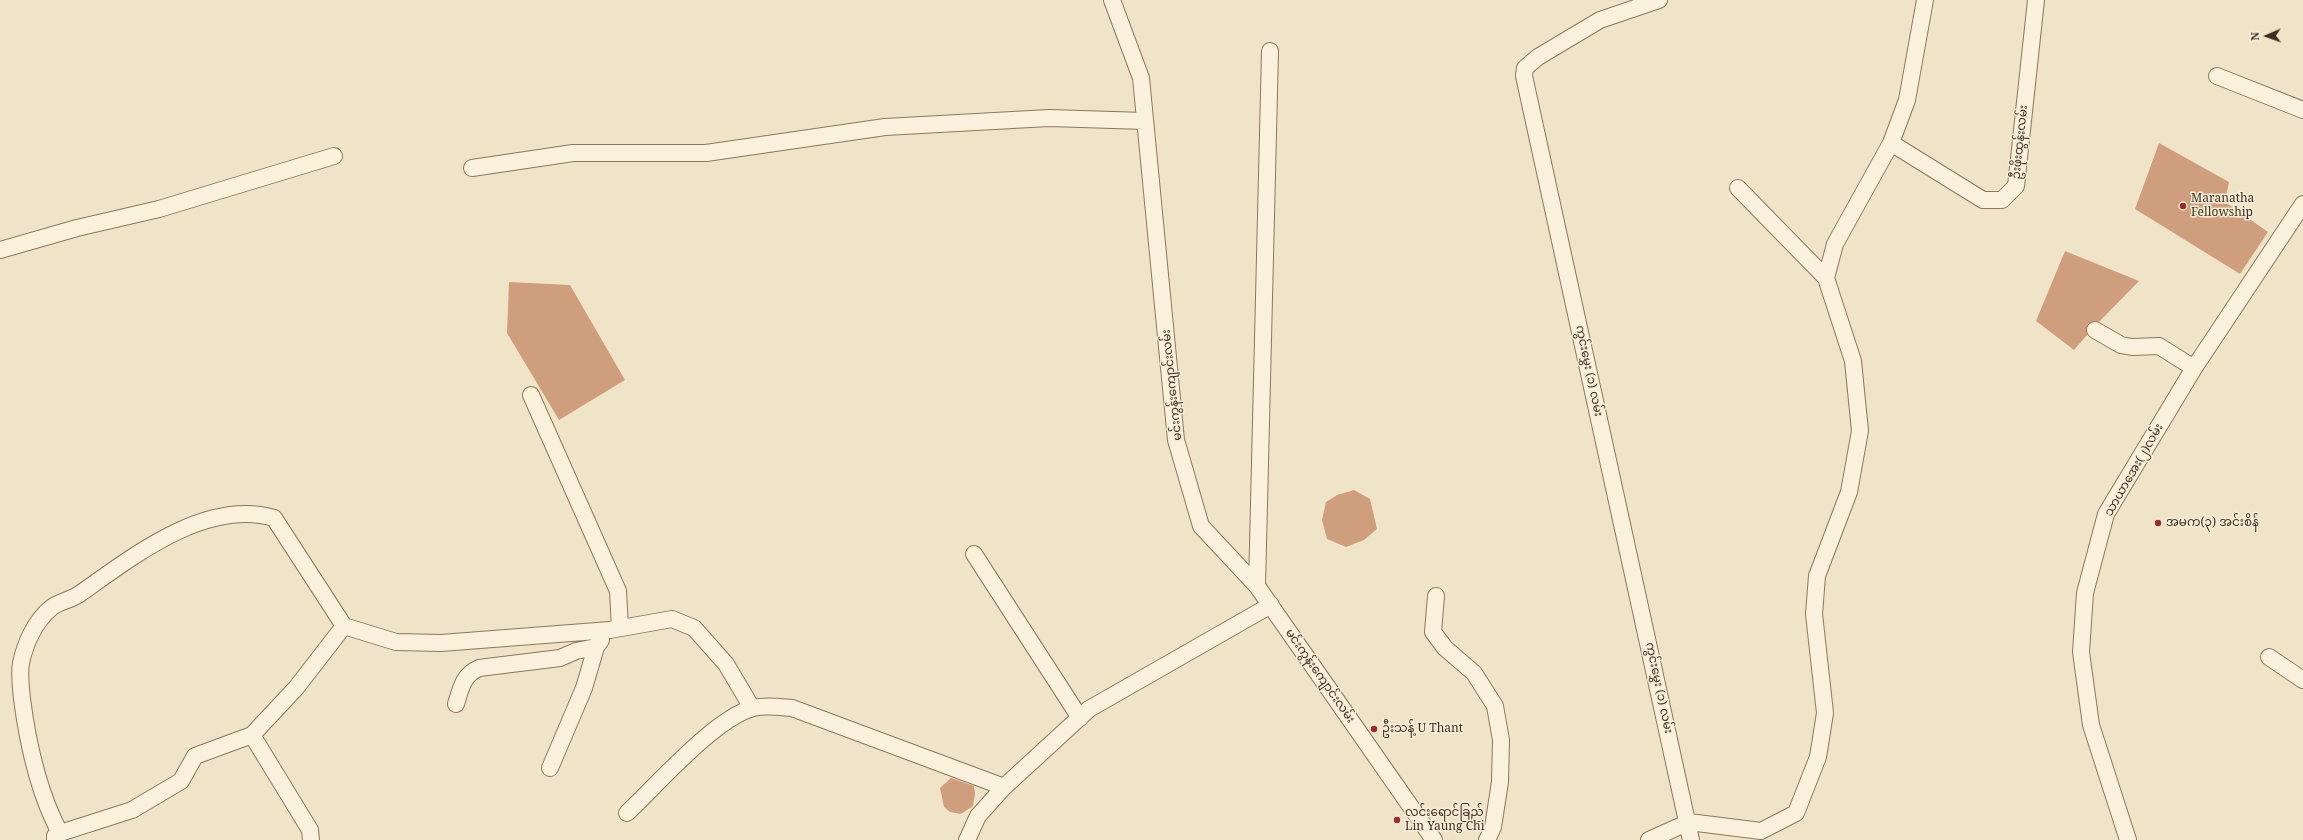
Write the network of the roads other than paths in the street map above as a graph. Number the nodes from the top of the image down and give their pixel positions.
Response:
1 (1112, 0) edge
2 (1659, 0) edge
3 (1925, 0) edge
4 (2036, 0) edge
5 (1270, 51) dead end
6 (2217, 76) dead end
7 (2303, 110) edge
8 (1145, 121) junction
9 (1891, 143) junction
10 (334, 156) dead end
11 (472, 168) dead end
12 (1738, 188) dead end
13 (2303, 204) edge
14 (0, 250) edge
15 (1826, 278) junction
16 (2095, 330) dead end
17 (2194, 368) junction
18 (531, 395) dead end
19 (974, 554) dead end
20 (1257, 586) junction
21 (1436, 596) dead end
22 (1271, 605) junction
23 (344, 626) junction
24 (615, 629) junction
25 (596, 647) junction
26 (2269, 657) dead end
27 (2303, 680) edge
28 (456, 704) dead end
29 (752, 708) junction
30 (1080, 718) junction
31 (252, 735) junction
32 (550, 768) dead end
33 (1004, 787) junction
34 (627, 813) dead end
35 (1689, 822) junction
36 (57, 836) edge
37 (311, 840) edge
38 (967, 840) edge
39 (1434, 840) edge
40 (1488, 840) edge
41 (1649, 840) edge
42 (1691, 840) edge
43 (2127, 840) edge

1 - 8 street, မင်းကွန်းကျောင်းလမ်း
2 - 35 street, ကွင်းမွှေး (၁) လမ်း
3 - 9 street
4 - 9 street, ဦးဖိုးထွန်းလမ်း
5 - 20 street
6 - 7 street
8 - 11 street
8 - 20 street, မင်းကွန်းကျောင်းလမ်း
9 - 15 street
10 - 14 street
12 - 15 street
13 - 17 street, သာယာအေး(၂)လမ်း
15 - 35 street
16 - 17 street
17 - 43 street, သာယာအေး(၂)လမ်း
18 - 24 street
19 - 30 street
20 - 22 street, မင်းကွန်းကျောင်းလမ်း
21 - 40 street
22 - 30 street
22 - 39 street, မင်းကွန်းကျောင်းလမ်း
23 - 24 street
23 - 31 street
23 - 36 street
24 - 25 street
24 - 29 street
25 - 28 street
25 - 32 street
26 - 27 street
29 - 33 street
29 - 34 street
30 - 33 street
31 - 36 street
31 - 37 street
33 - 38 street
35 - 41 street
35 - 42 street, ကွင်းမွှေး (၁) လမ်း

